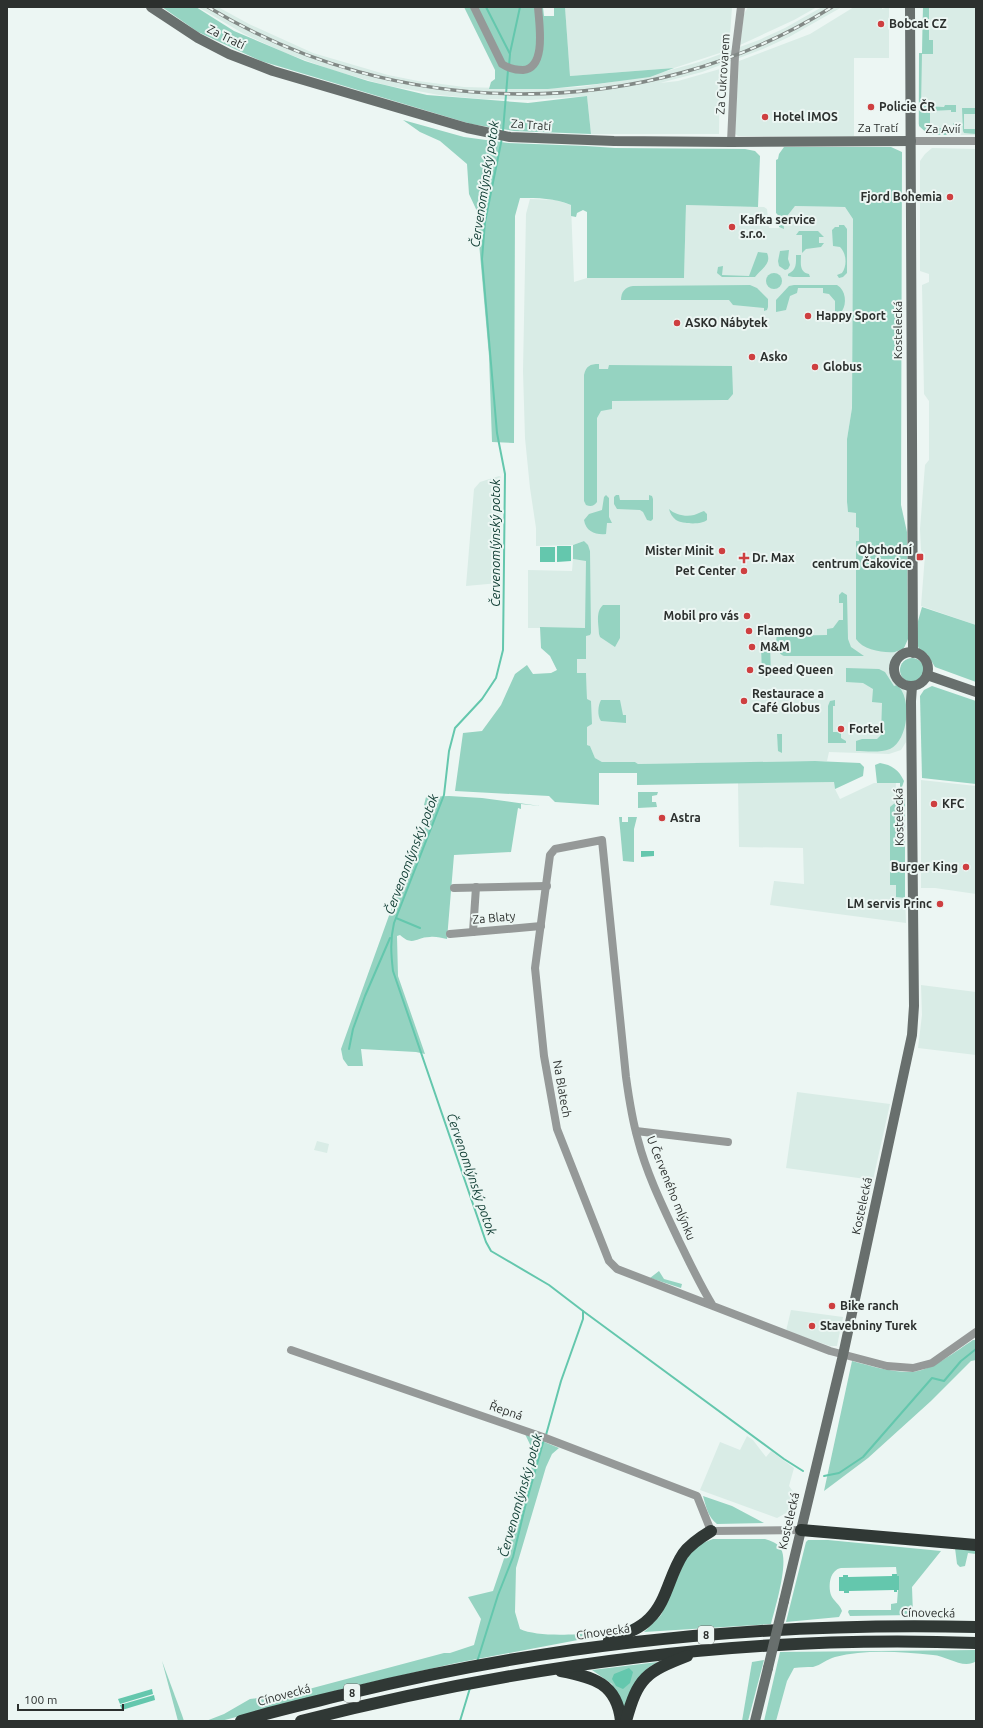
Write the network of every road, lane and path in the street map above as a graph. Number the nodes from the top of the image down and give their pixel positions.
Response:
1 (151, 7) edge
2 (474, 7) edge
3 (538, 7) edge
4 (741, 7) edge
5 (910, 7) edge
6 (911, 141) junction
7 (976, 141) edge
8 (731, 142) junction
9 (913, 653) junction
10 (927, 675) junction
11 (912, 686) junction
12 (976, 692) edge
13 (602, 840) joint
14 (547, 886) junction
15 (476, 887) junction
16 (454, 888) dead end
17 (541, 926) junction
18 (473, 932) junction
19 (450, 934) dead end
20 (636, 1132) junction
21 (728, 1142) dead end
22 (713, 1306) junction
23 (976, 1332) edge
24 (291, 1350) dead end
25 (843, 1355) junction
26 (801, 1530) junction
27 (711, 1531) junction
28 (976, 1545) edge
29 (976, 1628) edge
30 (976, 1643) edge
31 (589, 1648) junction
32 (700, 1651) junction
33 (550, 1669) junction
34 (241, 1721) edge
35 (301, 1721) edge
36 (621, 1721) edge
37 (626, 1721) edge
38 (755, 1721) edge

1 - 8 street, Za Tratí
2 - 3 street
4 - 8 street, Za Cukrovarem
5 - 6 street, Kostelecká
6 - 7 street, Za Avií
6 - 8 street, Za Tratí
6 - 9 street, Kostelecká
9 - 10 street
9 - 11 street
10 - 11 street
10 - 12 street
11 - 25 street, Kostelecká
13 - 14 street, Na Blatech
13 - 20 street, U Červeného mlýnku
14 - 15 street
14 - 17 street, Na Blatech
15 - 16 street
15 - 18 street
17 - 18 street, Za Blaty
17 - 22 street, Na Blatech
18 - 19 street, Za Blaty
20 - 21 street
20 - 22 street, U Červeného mlýnku
22 - 25 street
23 - 25 street
24 - 27 street, Řepná
25 - 26 street, Kostelecká
26 - 27 street
26 - 28 highway
26 - 38 street, Kostelecká, bridge
27 - 31 highway
29 - 31 highway, Cínovecká / 8
30 - 32 highway, 8
31 - 34 highway, Cínovecká / 8
32 - 33 highway, 8
32 - 37 highway
33 - 35 highway, 8
33 - 36 highway

